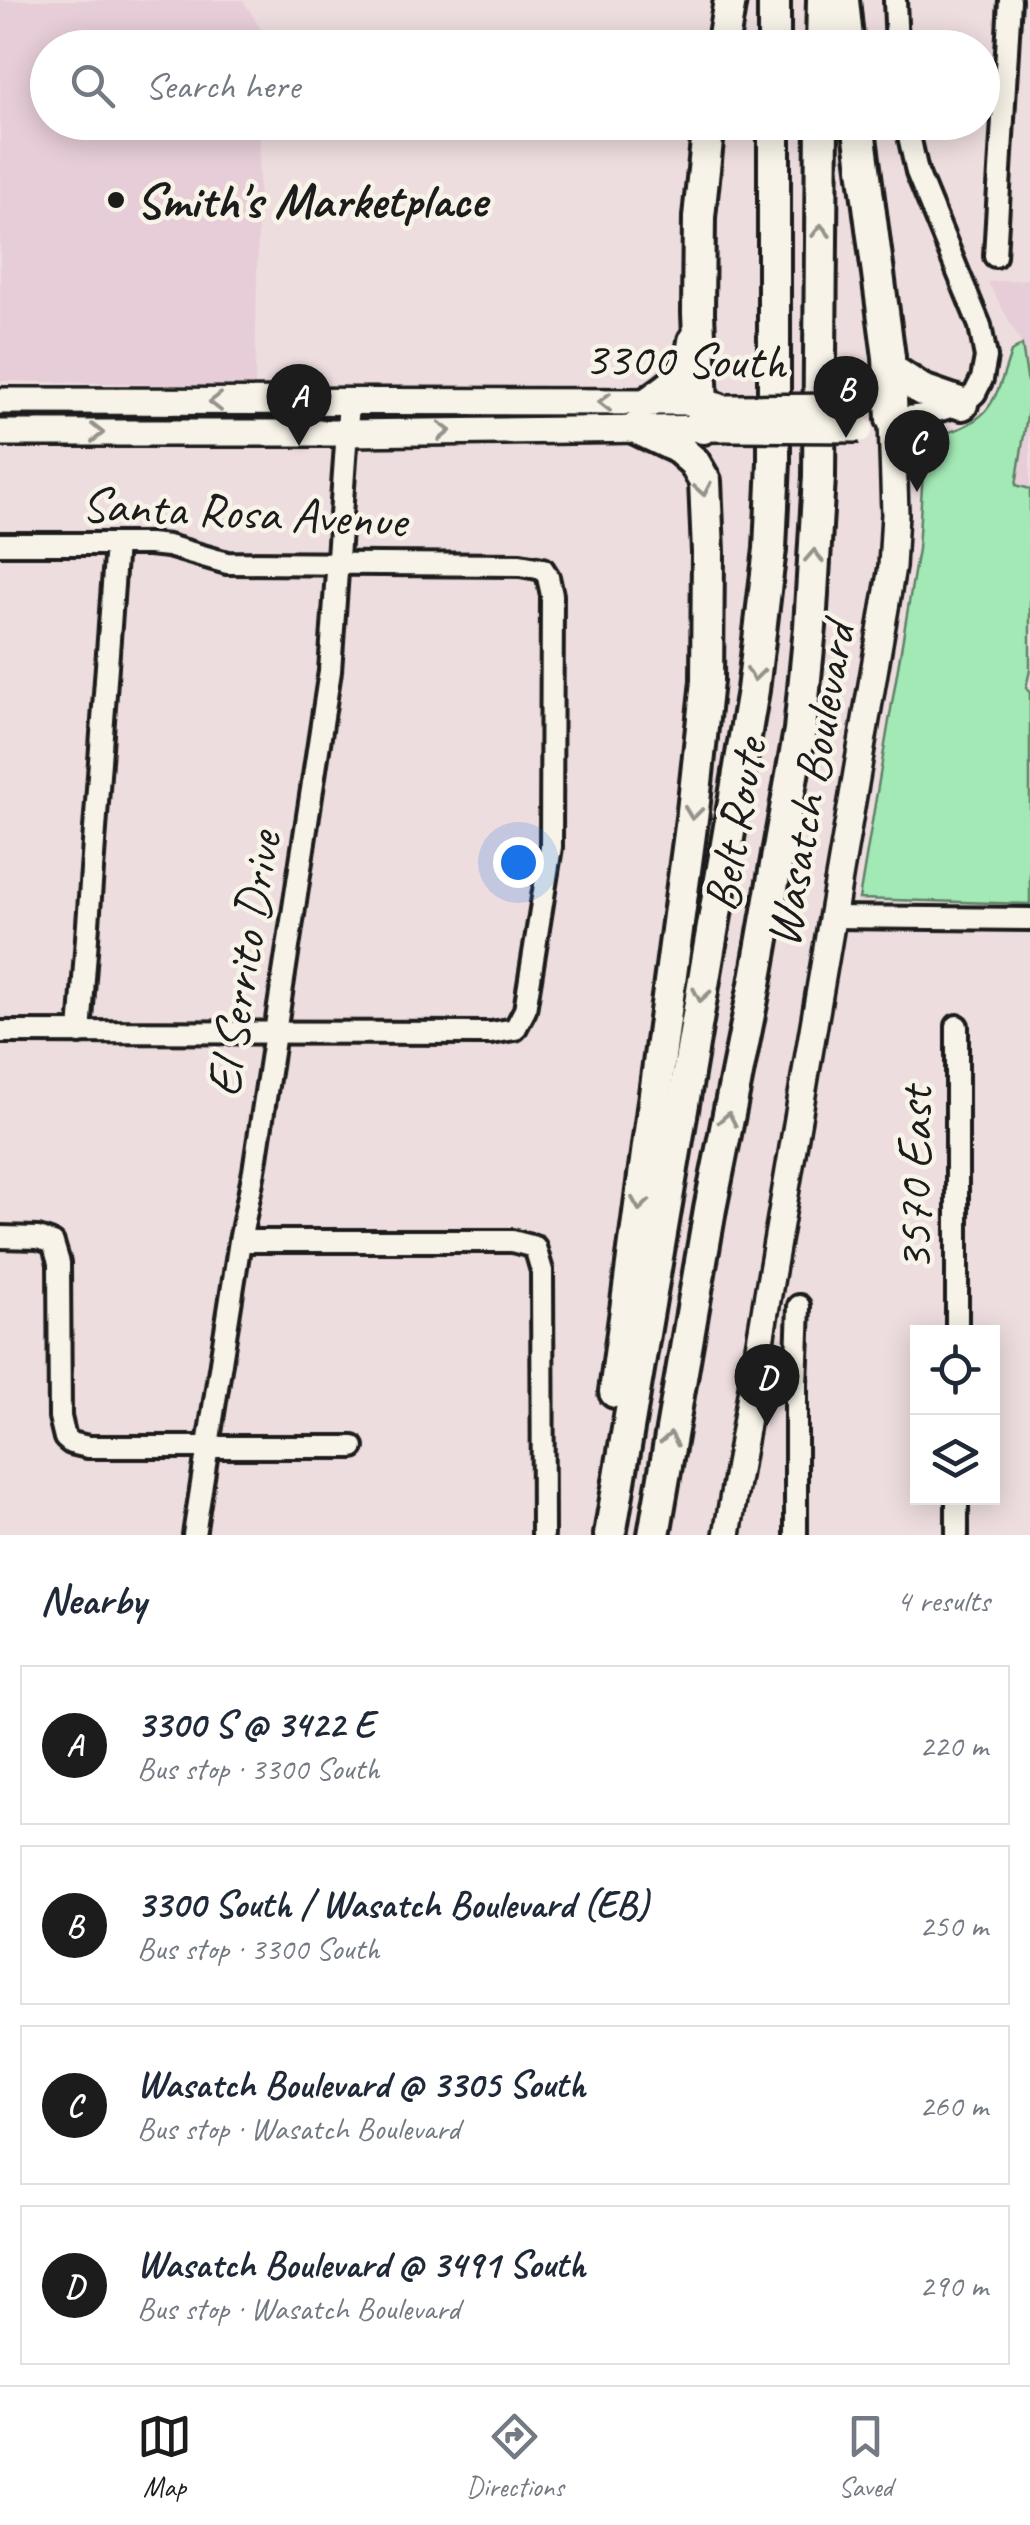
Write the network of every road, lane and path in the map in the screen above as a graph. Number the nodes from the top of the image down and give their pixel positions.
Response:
1 (730, 0) edge
2 (774, 0) edge
3 (823, 0) edge
4 (844, 0) edge
5 (895, 0) edge
6 (1010, 0) edge
7 (725, 30) edge
8 (774, 30) edge
9 (822, 30) edge
10 (846, 30) edge
11 (896, 30) edge
12 (707, 140) edge
13 (774, 140) edge
14 (822, 140) edge
15 (860, 140) edge
16 (910, 140) edge
17 (994, 256) dead end
18 (698, 313) junction
19 (890, 369) junction
20 (0, 401) edge
21 (349, 402) junction
22 (962, 404) junction
23 (642, 415) junction
24 (715, 417) junction
25 (892, 419) junction
26 (0, 433) edge
27 (347, 433) junction
28 (0, 544) edge
29 (116, 544) junction
30 (339, 564) junction
31 (833, 916) junction
32 (1030, 919) edge
33 (957, 1026) dead end
34 (0, 1032) edge
35 (80, 1032) junction
36 (276, 1032) junction
37 (0, 1237) edge
38 (240, 1242) junction
39 (799, 1306) dead end
40 (957, 1325) edge
41 (353, 1447) dead end
42 (208, 1448) junction
43 (956, 1505) edge
44 (194, 1535) edge
45 (543, 1535) edge
46 (602, 1535) edge
47 (610, 1535) edge
48 (654, 1535) edge
49 (727, 1535) edge
50 (796, 1535) edge
51 (956, 1535) edge

1 - 7 highway
2 - 8 highway
3 - 9 highway
4 - 10 highway
5 - 11 street
6 - 17 street
12 - 18 highway
13 -> 47 highway, Belt Route
48 -> 14 highway, Belt Route
15 - 19 highway
16 - 22 street
18 - 23 highway
18 - 24 highway
19 - 22 highway
19 - 25 highway
21 -> 20 main road, 3300 South
23 -> 21 main road, 3300 South
21 - 27 street, El Serrito Drive
22 - 25 street
23 - 24 main road, 3300 South
27 -> 23 main road, 3300 South
23 -> 46 highway
24 - 25 main road, 3300 South, bridge
25 - 31 main road, Wasatch Boulevard
26 -> 27 main road, 3300 South
27 - 30 street, El Serrito Drive
28 - 29 street, Santa Rosa Avenue
29 - 30 street, Santa Rosa Avenue
29 - 35 street
30 - 36 street, El Serrito Drive
30 - 36 street, Santa Rosa Avenue
31 - 32 street
31 - 49 main road, Wasatch Boulevard
33 - 40 street, 3570 East
34 - 35 street
35 - 36 street
36 - 38 street, El Serrito Drive
37 - 42 street
38 - 42 street, El Serrito Drive
38 - 45 street
39 - 50 street
41 - 42 street
42 - 44 street, El Serrito Drive
43 - 51 street

